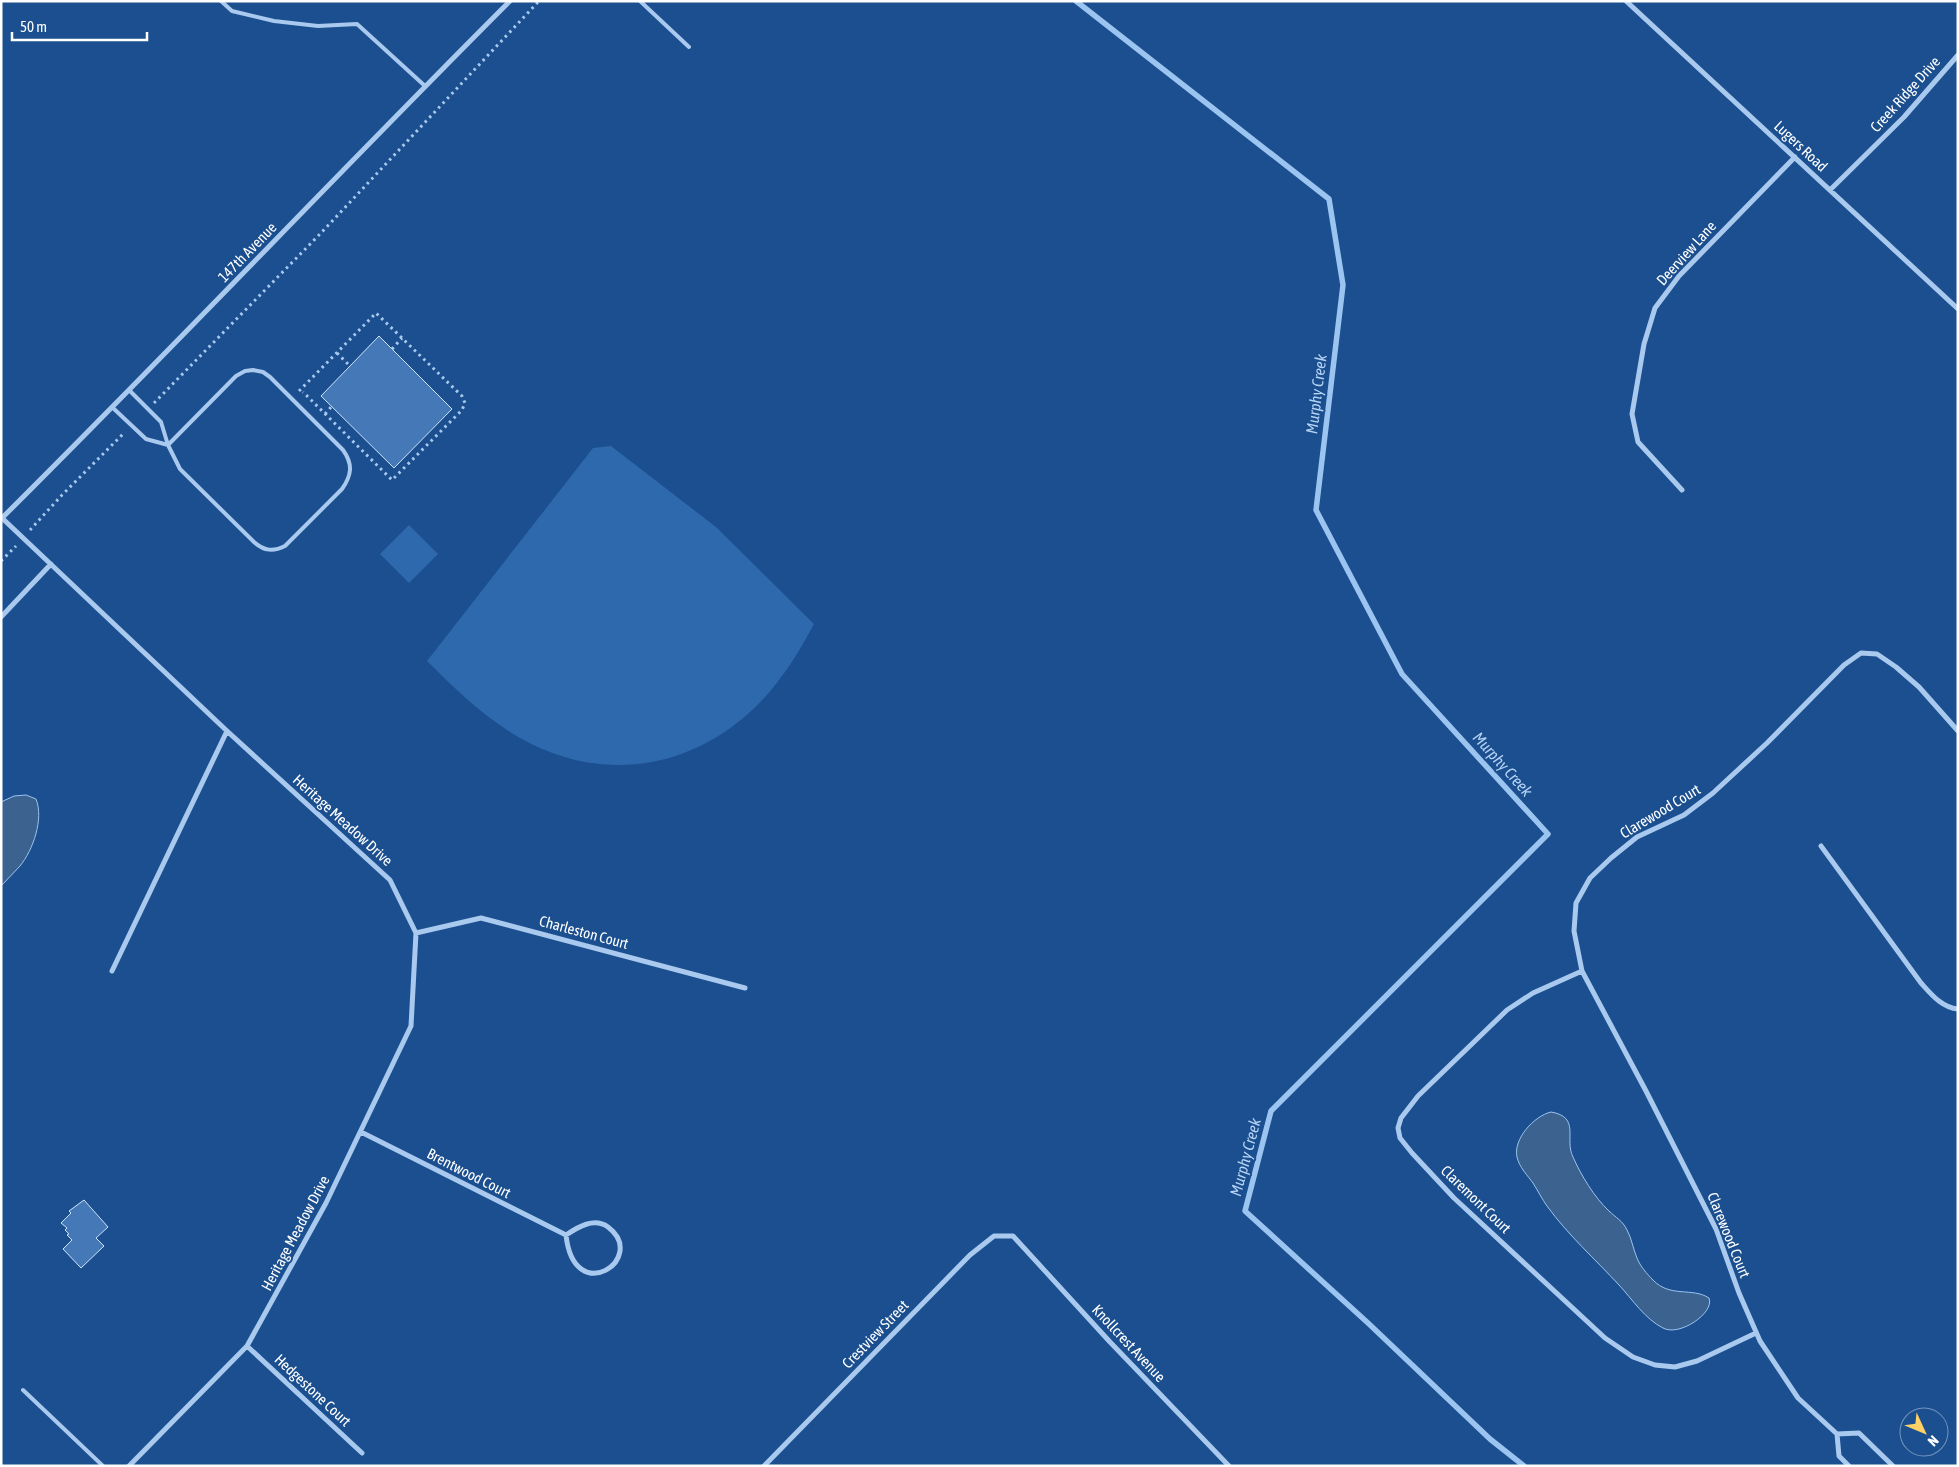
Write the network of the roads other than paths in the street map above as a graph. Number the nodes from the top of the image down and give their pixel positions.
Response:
1 (220, 1) edge
2 (510, 1) edge
3 (640, 1) edge
4 (1626, 1) edge
5 (689, 47) dead end
6 (1958, 55) edge
7 (425, 86) junction
8 (1795, 158) junction
9 (1830, 190) junction
10 (1958, 309) edge
11 (130, 391) junction
12 (114, 408) junction
13 (168, 445) junction
14 (1682, 490) dead end
15 (2, 519) edge
16 (51, 564) junction
17 (1, 617) edge
18 (226, 731) junction
19 (1958, 731) edge
20 (1821, 846) dead end
21 (416, 933) junction
22 (112, 971) dead end
23 (1582, 971) junction
24 (745, 988) dead end
25 (1958, 1009) edge
26 (361, 1132) junction
27 (566, 1235) junction
28 (1013, 1236) joint
29 (1756, 1333) junction
30 (247, 1346) junction
31 (23, 1390) dead end
32 (1837, 1434) junction
33 (362, 1453) dead end
34 (103, 1466) edge
35 (129, 1466) edge
36 (764, 1466) edge
37 (1229, 1466) edge
38 (1849, 1466) edge
39 (1894, 1466) edge

1 - 7 lane
2 - 7 street, 147th Avenue
3 - 5 lane
4 - 8 street, Lugers Road
6 - 9 street, Creek Ridge Drive
7 - 11 street, 147th Avenue
8 - 9 street, Lugers Road
8 - 14 street, Deerview Lane
9 - 10 street, Lugers Road
11 - 12 street, 147th Avenue
11 - 13 lane
12 - 13 lane
12 - 15 street, 147th Avenue
13 - 13 lane
15 - 16 street, Heritage Meadow Drive
16 - 17 street
16 - 18 street, Heritage Meadow Drive
18 - 21 street, Heritage Meadow Drive
18 - 22 street
19 - 23 street, Clarewood Court
20 - 25 street
21 - 24 street, Charleston Court
21 - 26 street, Heritage Meadow Drive
23 - 29 street, Clarewood Court
23 - 29 street, Claremont Court
26 - 27 street, Brentwood Court
26 - 30 street, Heritage Meadow Drive
27 - 27 street
28 - 36 street, Crestview Street
28 - 37 street, Knollcrest Avenue
29 - 32 street, Clarewood Court
30 - 33 street, Hedgestone Court
30 - 35 street, Heritage Meadow Drive
31 - 34 lane
32 - 38 street
32 - 39 street

